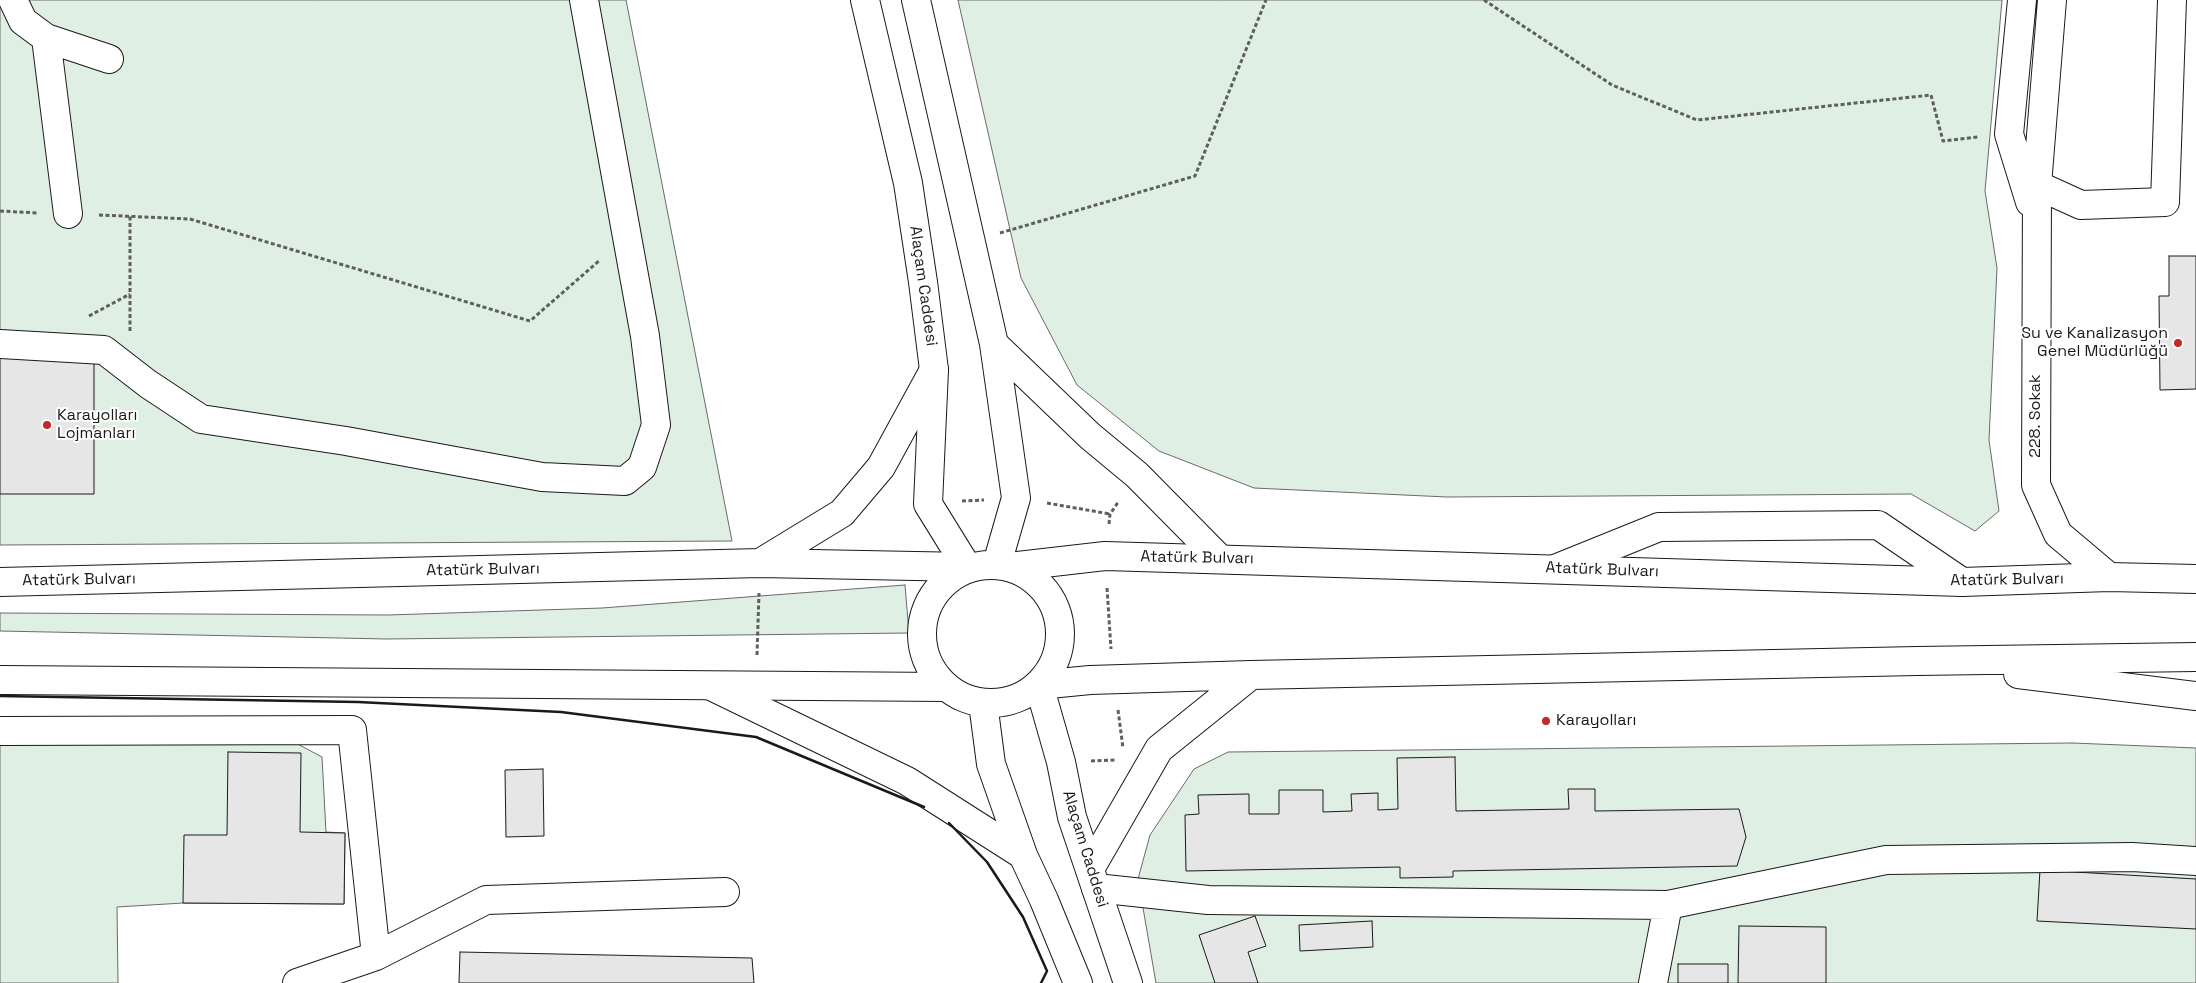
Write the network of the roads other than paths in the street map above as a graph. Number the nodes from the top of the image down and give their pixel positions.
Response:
1 (13, 0) edge
2 (584, 0) edge
3 (865, 0) edge
4 (916, 0) edge
5 (2022, 0) edge
6 (2052, 0) edge
7 (2172, 0) edge
8 (46, 38) junction
9 (109, 59) dead end
10 (2036, 185) junction
11 (68, 214) road end
12 (2038, 225) junction
13 (0, 344) edge
14 (994, 344) junction
15 (934, 370) junction
16 (1219, 558) junction
17 (760, 563) junction
18 (1003, 565) junction
19 (967, 567) junction
20 (1555, 569) junction
21 (2109, 577) junction
22 (2196, 578) edge
23 (0, 582) edge
24 (1962, 582) junction
25 (2196, 657) edge
26 (1917, 661) junction
27 (1251, 675) junction
28 (0, 680) edge
29 (1039, 685) junction
30 (713, 687) junction
31 (946, 687) junction
32 (2196, 696) edge
33 (983, 703) junction
34 (0, 731) edge
35 (1023, 855) junction
36 (2196, 861) edge
37 (1093, 878) junction
38 (725, 892) dead end
39 (1668, 905) junction
40 (376, 956) junction
41 (297, 983) edge
42 (1078, 983) edge
43 (1128, 983) edge
44 (1653, 983) edge

1 - 8 main road
2 - 13 main road
3 - 15 main road, Alaçam Caddesi
4 - 14 main road
5 - 12 main road, 228. Sokak
6 - 10 main road, 228. Sokak
7 - 10 main road
8 - 9 main road
8 - 11 main road
10 - 12 main road, 228. Sokak
12 - 21 main road, 228. Sokak
14 - 16 main road
14 - 18 main road
15 - 17 main road
15 - 19 main road, Alaçam Caddesi
16 - 18 main road, Atatürk Bulvarı
16 - 20 main road, Atatürk Bulvarı
17 - 19 main road, Atatürk Bulvarı
17 - 23 main road, Atatürk Bulvarı
18 - 19 main road
18 - 29 main road
19 - 31 main road
20 - 24 main road, Atatürk Bulvarı
20 - 24 main road
21 - 22 main road, Atatürk Bulvarı
21 - 24 main road, Atatürk Bulvarı
25 - 26 main road
26 - 27 main road
26 - 32 main road
27 - 29 main road
27 - 37 main road
28 - 30 main road
29 - 33 main road
29 - 37 main road, Alaçam Caddesi
30 - 31 main road
30 - 35 main road
31 - 33 main road
33 - 35 main road
34 - 40 main road
35 - 42 main road
36 - 39 main road
37 - 39 main road
37 - 43 main road, Alaçam Caddesi
38 - 40 main road
39 - 44 main road
40 - 41 main road

